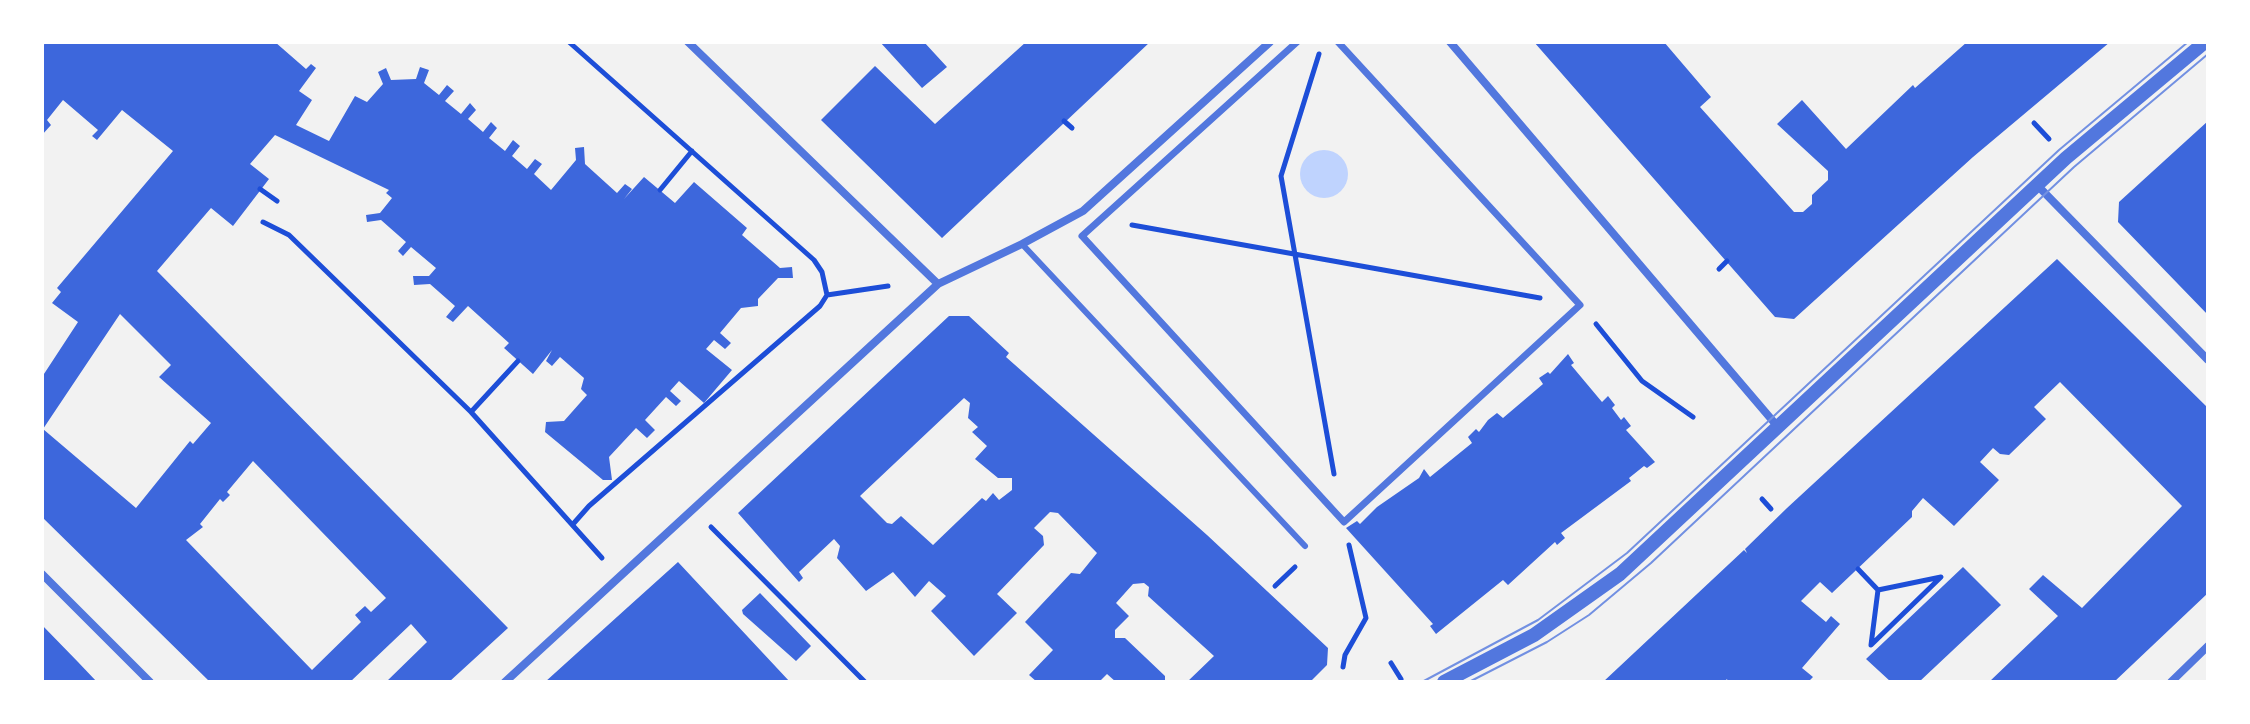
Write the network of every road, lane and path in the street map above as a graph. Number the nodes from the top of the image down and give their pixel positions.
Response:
1 (569, 42) edge
2 (688, 42) edge
3 (1270, 42) edge
4 (1297, 42) edge
5 (1323, 42) edge
6 (1338, 42) edge
7 (1450, 42) edge
8 (2205, 42) edge
9 (1064, 121) dead end
10 (2034, 123) dead end
11 (1072, 128) dead end
12 (2050, 140) dead end
13 (692, 151) junction
14 (2037, 185) junction
15 (260, 189) dead end
16 (660, 190) dead end
17 (277, 201) dead end
18 (1102, 220) junction
19 (263, 222) dead end
20 (1022, 244) junction
21 (1292, 251) junction
22 (1727, 261) dead end
23 (1719, 269) dead end
24 (938, 284) junction
25 (888, 286) dead end
26 (827, 295) junction
27 (1580, 305) junction
28 (2208, 360) edge
29 (518, 361) dead end
30 (471, 412) junction
31 (1693, 417) dead end
32 (1778, 427) junction
33 (1762, 499) dead end
34 (1771, 509) dead end
35 (1344, 522) junction
36 (574, 523) junction
37 (710, 526) dead end
38 (1305, 546) dead end
39 (602, 558) dead end
40 (1298, 564) dead end
41 (1858, 569) dead end
42 (42, 574) edge
43 (1275, 586) dead end
44 (1878, 590) junction
45 (2208, 646) edge
46 (1391, 663) dead end
47 (1343, 667) dead end
48 (1462, 678) edge
49 (1401, 679) dead end
50 (150, 682) edge
51 (505, 682) edge
52 (865, 682) edge
53 (1444, 682) edge
54 (2171, 682) edge

1 - 13 path
2 - 24 street
3 - 20 street
4 - 18 street
5 - 21 path
6 - 27 street
7 - 32 street
8 - 14 street
9 - 11 path
10 - 12 path
13 - 16 path
13 - 26 path
14 - 28 street
14 - 32 street
15 - 17 path
18 - 21 path
18 - 35 street
19 - 30 path
20 - 24 street
20 - 38 lane
21 - 27 path
21 - 35 path
22 - 23 path
24 - 51 street
25 - 26 path
26 - 36 path
27 - 31 path
27 - 35 street
29 - 30 path
30 - 36 path
32 - 48 street
33 - 34 path
35 - 47 path
36 - 39 path
37 - 52 path
40 - 43 path
41 - 44 path
42 - 50 street
44 - 44 path
45 - 54 street
46 - 49 path
48 - 53 street

